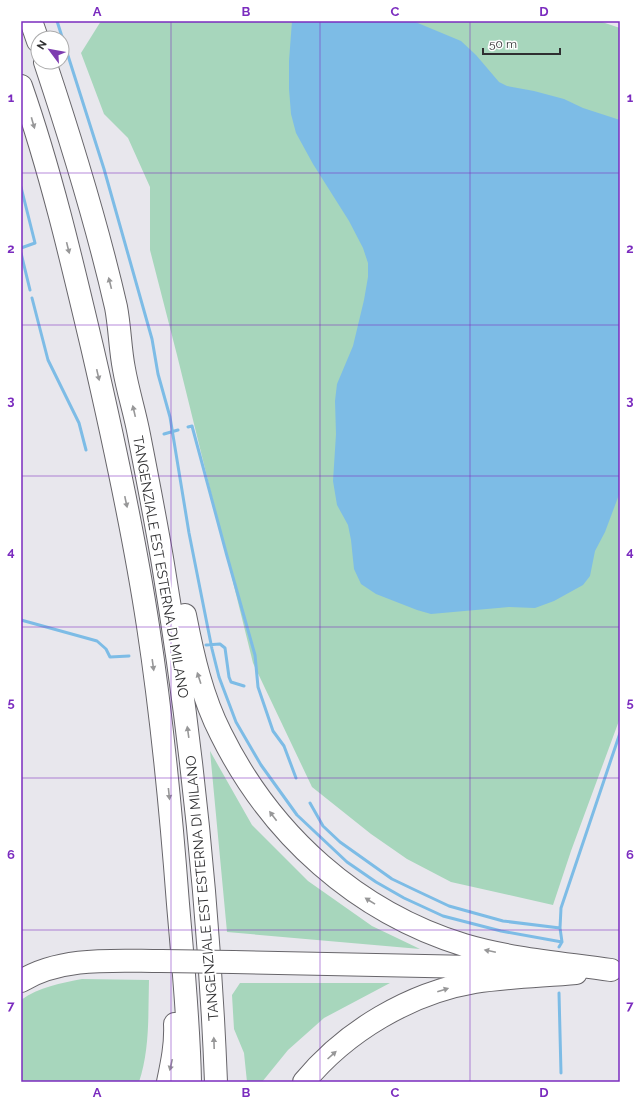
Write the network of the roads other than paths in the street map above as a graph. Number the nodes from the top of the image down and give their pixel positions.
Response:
1 (48, 70) edge
2 (21, 86) edge
3 (139, 434) junction
4 (172, 830) junction
5 (616, 970) edge
6 (21, 981) edge
7 (168, 1082) edge
8 (190, 1082) edge
9 (216, 1082) edge
10 (304, 1082) edge

3 -> 1 highway, TANGENZIALE EST ESTERNA DI MILANO
2 -> 4 highway, TANGENZIALE EST ESTERNA DI MILANO
5 -> 3 highway
9 -> 3 highway, TANGENZIALE EST ESTERNA DI MILANO
4 -> 7 highway
4 - 8 highway, TANGENZIALE EST ESTERNA DI MILANO
5 - 6 highway, bridge
10 -> 5 highway

